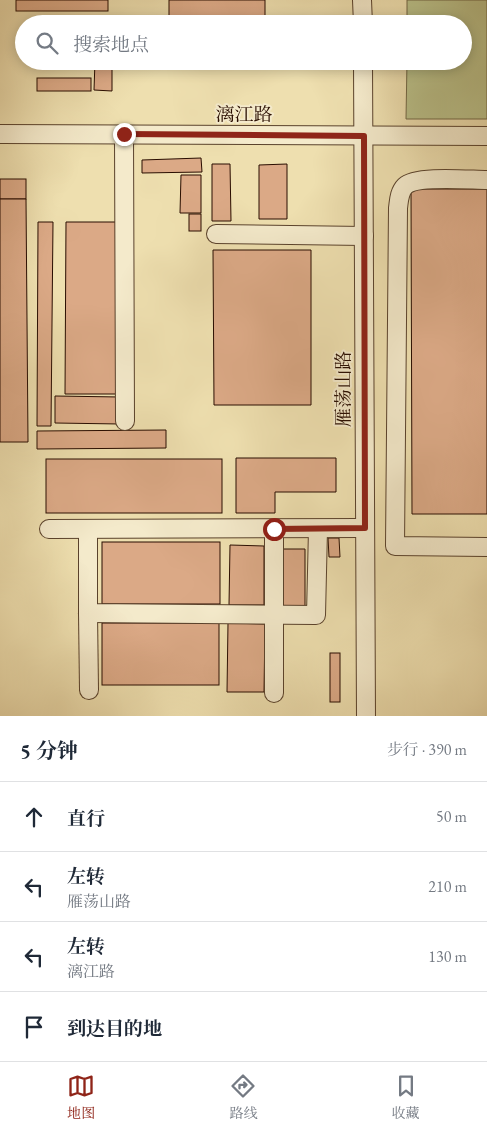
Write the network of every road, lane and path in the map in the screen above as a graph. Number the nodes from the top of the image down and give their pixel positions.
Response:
1 (362, 0) edge
2 (363, 15) edge
3 (363, 70) edge
4 (0, 134) edge
5 (124, 134) junction
6 (364, 136) junction
7 (487, 136) edge
8 (487, 180) edge
9 (216, 234) dead end
10 (364, 236) junction
11 (125, 421) dead end
12 (318, 528) junction
13 (365, 528) junction
14 (49, 529) dead end
15 (88, 529) junction
16 (274, 529) junction
17 (487, 547) edge
18 (88, 613) junction
19 (274, 614) junction
20 (89, 690) dead end
21 (274, 693) dead end
22 (366, 716) edge

1 - 2 street
3 - 6 street, 雁荡山路
4 - 5 street, 漓江路
5 - 6 street, 漓江路
5 - 11 street
6 - 7 street, 漓江路
6 - 10 street, 雁荡山路
8 - 17 street
9 - 10 street
10 - 13 street, 雁荡山路
12 - 13 street
12 - 16 street
12 - 19 street
13 - 22 street, 雁荡山路
14 - 15 street
15 - 16 street
15 - 18 street
16 - 19 street
18 - 19 street
18 - 20 street
19 - 21 street

